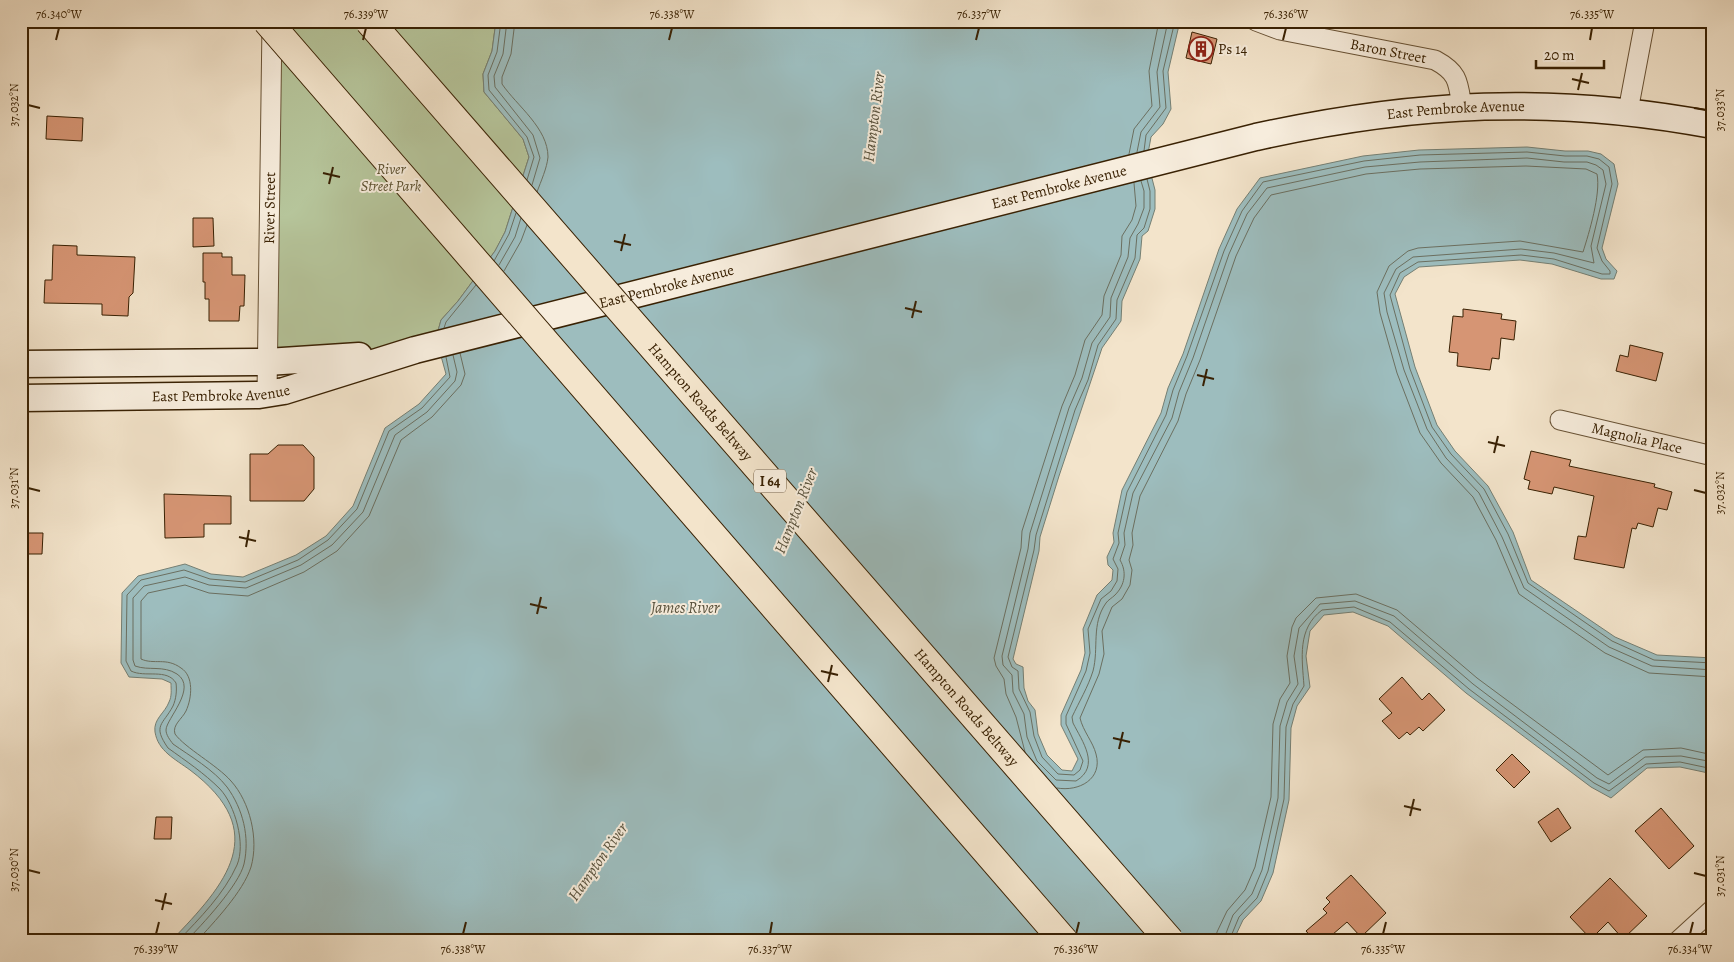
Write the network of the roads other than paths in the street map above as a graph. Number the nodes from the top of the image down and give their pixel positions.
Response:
1 (267, 21) edge
2 (272, 21) edge
3 (369, 21) edge
4 (1256, 21) edge
5 (1645, 21) edge
6 (1462, 107) junction
7 (1628, 110) junction
8 (1713, 125) edge
9 (415, 350) junction
10 (266, 362) junction
11 (21, 364) edge
12 (266, 394) junction
13 (21, 398) edge
14 (1560, 420) dead end
15 (1713, 456) edge
16 (1713, 909) edge
17 (1064, 941) edge
18 (1170, 941) edge
19 (1678, 941) edge

1 - 17 highway, bridge
2 - 10 street, River Street
3 - 18 highway, Hampton Roads Beltway / I 64, bridge
4 - 6 street, Baron Street
5 - 7 street
6 - 7 main road, East Pembroke Avenue
6 - 9 main road, East Pembroke Avenue, bridge
7 - 8 main road, East Pembroke Avenue
9 - 10 main road, East Pembroke Avenue
9 - 12 main road, East Pembroke Avenue
10 - 11 main road, East Pembroke Avenue
10 - 12 street, River Street
12 - 13 main road, East Pembroke Avenue
14 - 15 street, Magnolia Place
16 - 19 street

